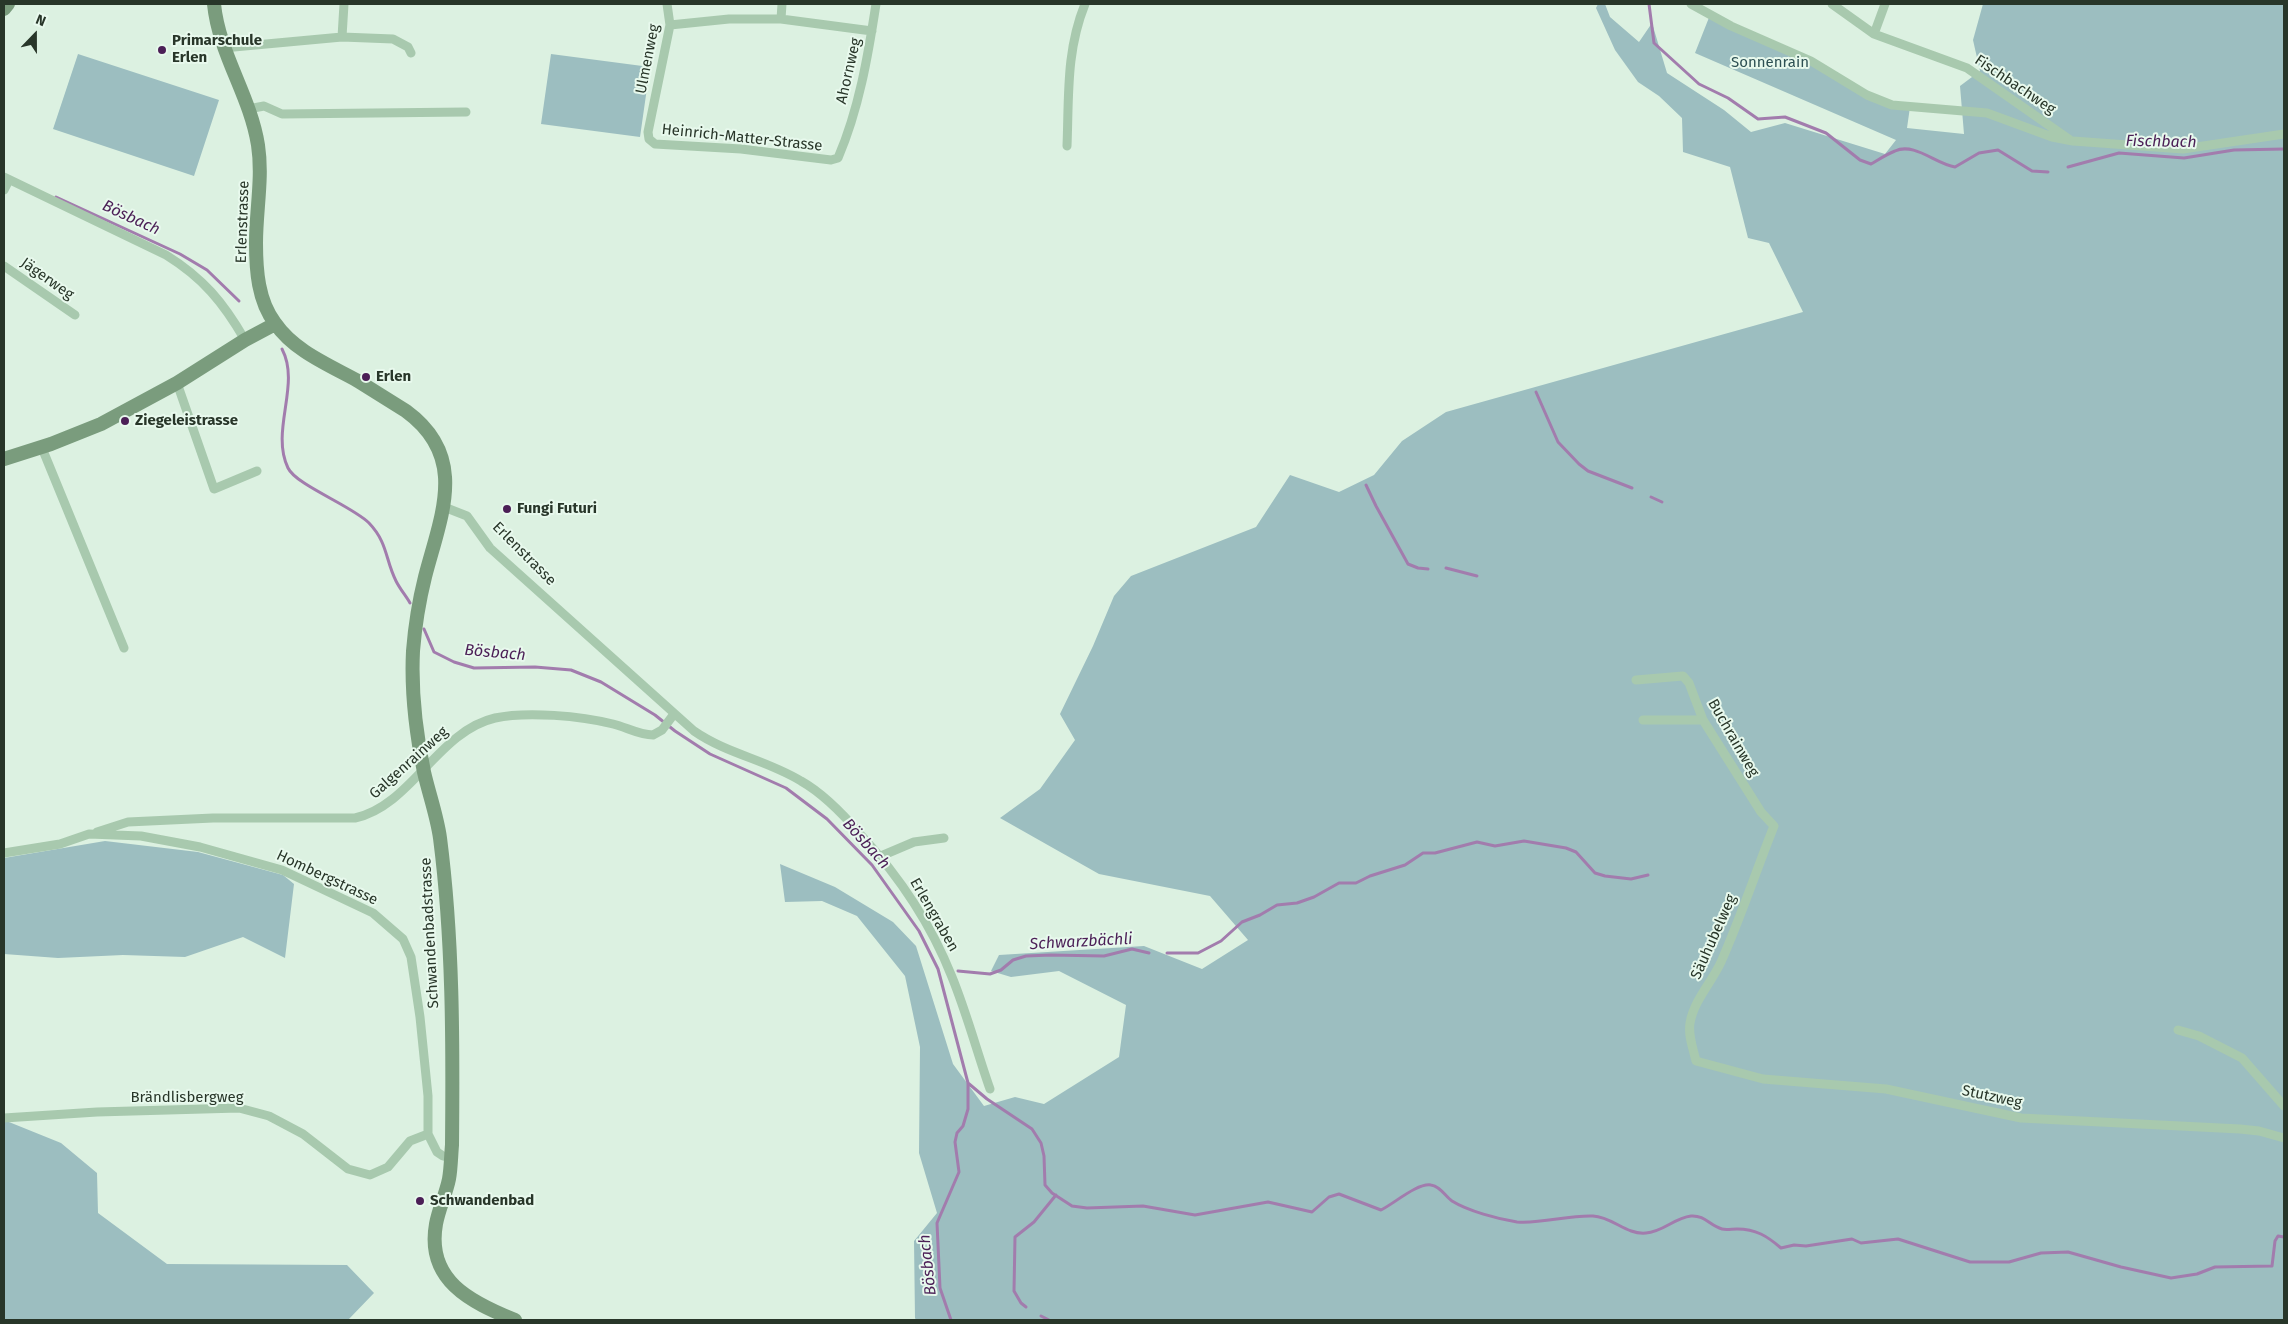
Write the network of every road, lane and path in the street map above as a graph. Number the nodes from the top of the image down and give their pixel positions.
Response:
1 (8, 4) edge
2 (214, 4) edge
3 (344, 4) edge
4 (667, 4) edge
5 (782, 4) edge
6 (876, 4) edge
7 (1085, 4) edge
8 (1691, 4) edge
9 (1832, 4) edge
10 (1885, 4) edge
11 (4, 9) edge
12 (781, 19) junction
13 (670, 25) junction
14 (872, 31) junction
15 (1874, 34) junction
16 (342, 37) junction
17 (223, 48) junction
18 (411, 53) dead end
19 (248, 109) junction
20 (466, 112) dead end
21 (650, 120) joint
22 (2284, 134) edge
23 (2072, 141) junction
24 (844, 144) joint
25 (1067, 146) dead end
26 (7, 179) edge
27 (4, 190) edge
28 (4, 266) edge
29 (75, 315) dead end
30 (275, 324) junction
31 (245, 340) junction
32 (177, 383) junction
33 (42, 448) junction
34 (4, 459) edge
35 (256, 471) dead end
36 (444, 507) junction
37 (124, 648) dead end
38 (1636, 680) dead end
39 (672, 717) junction
40 (1643, 720) dead end
41 (1703, 720) junction
42 (424, 770) junction
43 (1774, 826) joint
44 (89, 834) junction
45 (944, 838) dead end
46 (4, 853) edge
47 (881, 856) junction
48 (2178, 1030) dead end
49 (1696, 1061) joint
50 (990, 1089) dead end
51 (2284, 1106) edge
52 (4, 1118) edge
53 (428, 1134) junction
54 (2284, 1138) edge
55 (451, 1158) junction
56 (515, 1320) edge

1 - 11 street
2 - 17 street, Erlenstrasse
3 - 16 street
4 - 13 street, Ulmenweg
5 - 12 street
6 - 14 street, Ahornweg
7 - 25 street
8 - 23 street
9 - 15 street, Fischbachweg
10 - 15 street
12 - 13 street
12 - 14 street
13 - 21 street, Ulmenweg
14 - 24 street, Ahornweg
15 - 23 street, Fischbachweg
16 - 17 street
16 - 18 street
17 - 19 street, Erlenstrasse
19 - 20 street
19 - 30 street, Erlenstrasse
21 - 24 street, Heinrich-Matter-Strasse
22 - 23 street
26 - 27 street
26 - 31 street
28 - 29 street, Jägerweg
30 - 31 street
30 - 36 street, Erlenstrasse
31 - 32 street
32 - 33 street
32 - 35 street
33 - 34 street
33 - 37 street
36 - 39 street, Erlenstrasse
36 - 42 street, Schwandenbadstrasse
38 - 41 street, Buchrainweg
39 - 42 street, Galgenrainweg
39 - 47 street, Erlengraben
40 - 41 street
41 - 43 street, Buchrainweg
42 - 44 street, Galgenrainweg
42 - 55 street, Schwandenbadstrasse
43 - 49 street, Säuhubelweg
44 - 46 street, Hombergstrasse
44 - 53 street, Hombergstrasse
45 - 47 street
47 - 50 street, Erlengraben
48 - 51 street
49 - 54 street, Stutzweg
52 - 53 street, Brändlisbergweg
53 - 55 street
55 - 56 street, Schwandenbadstrasse

